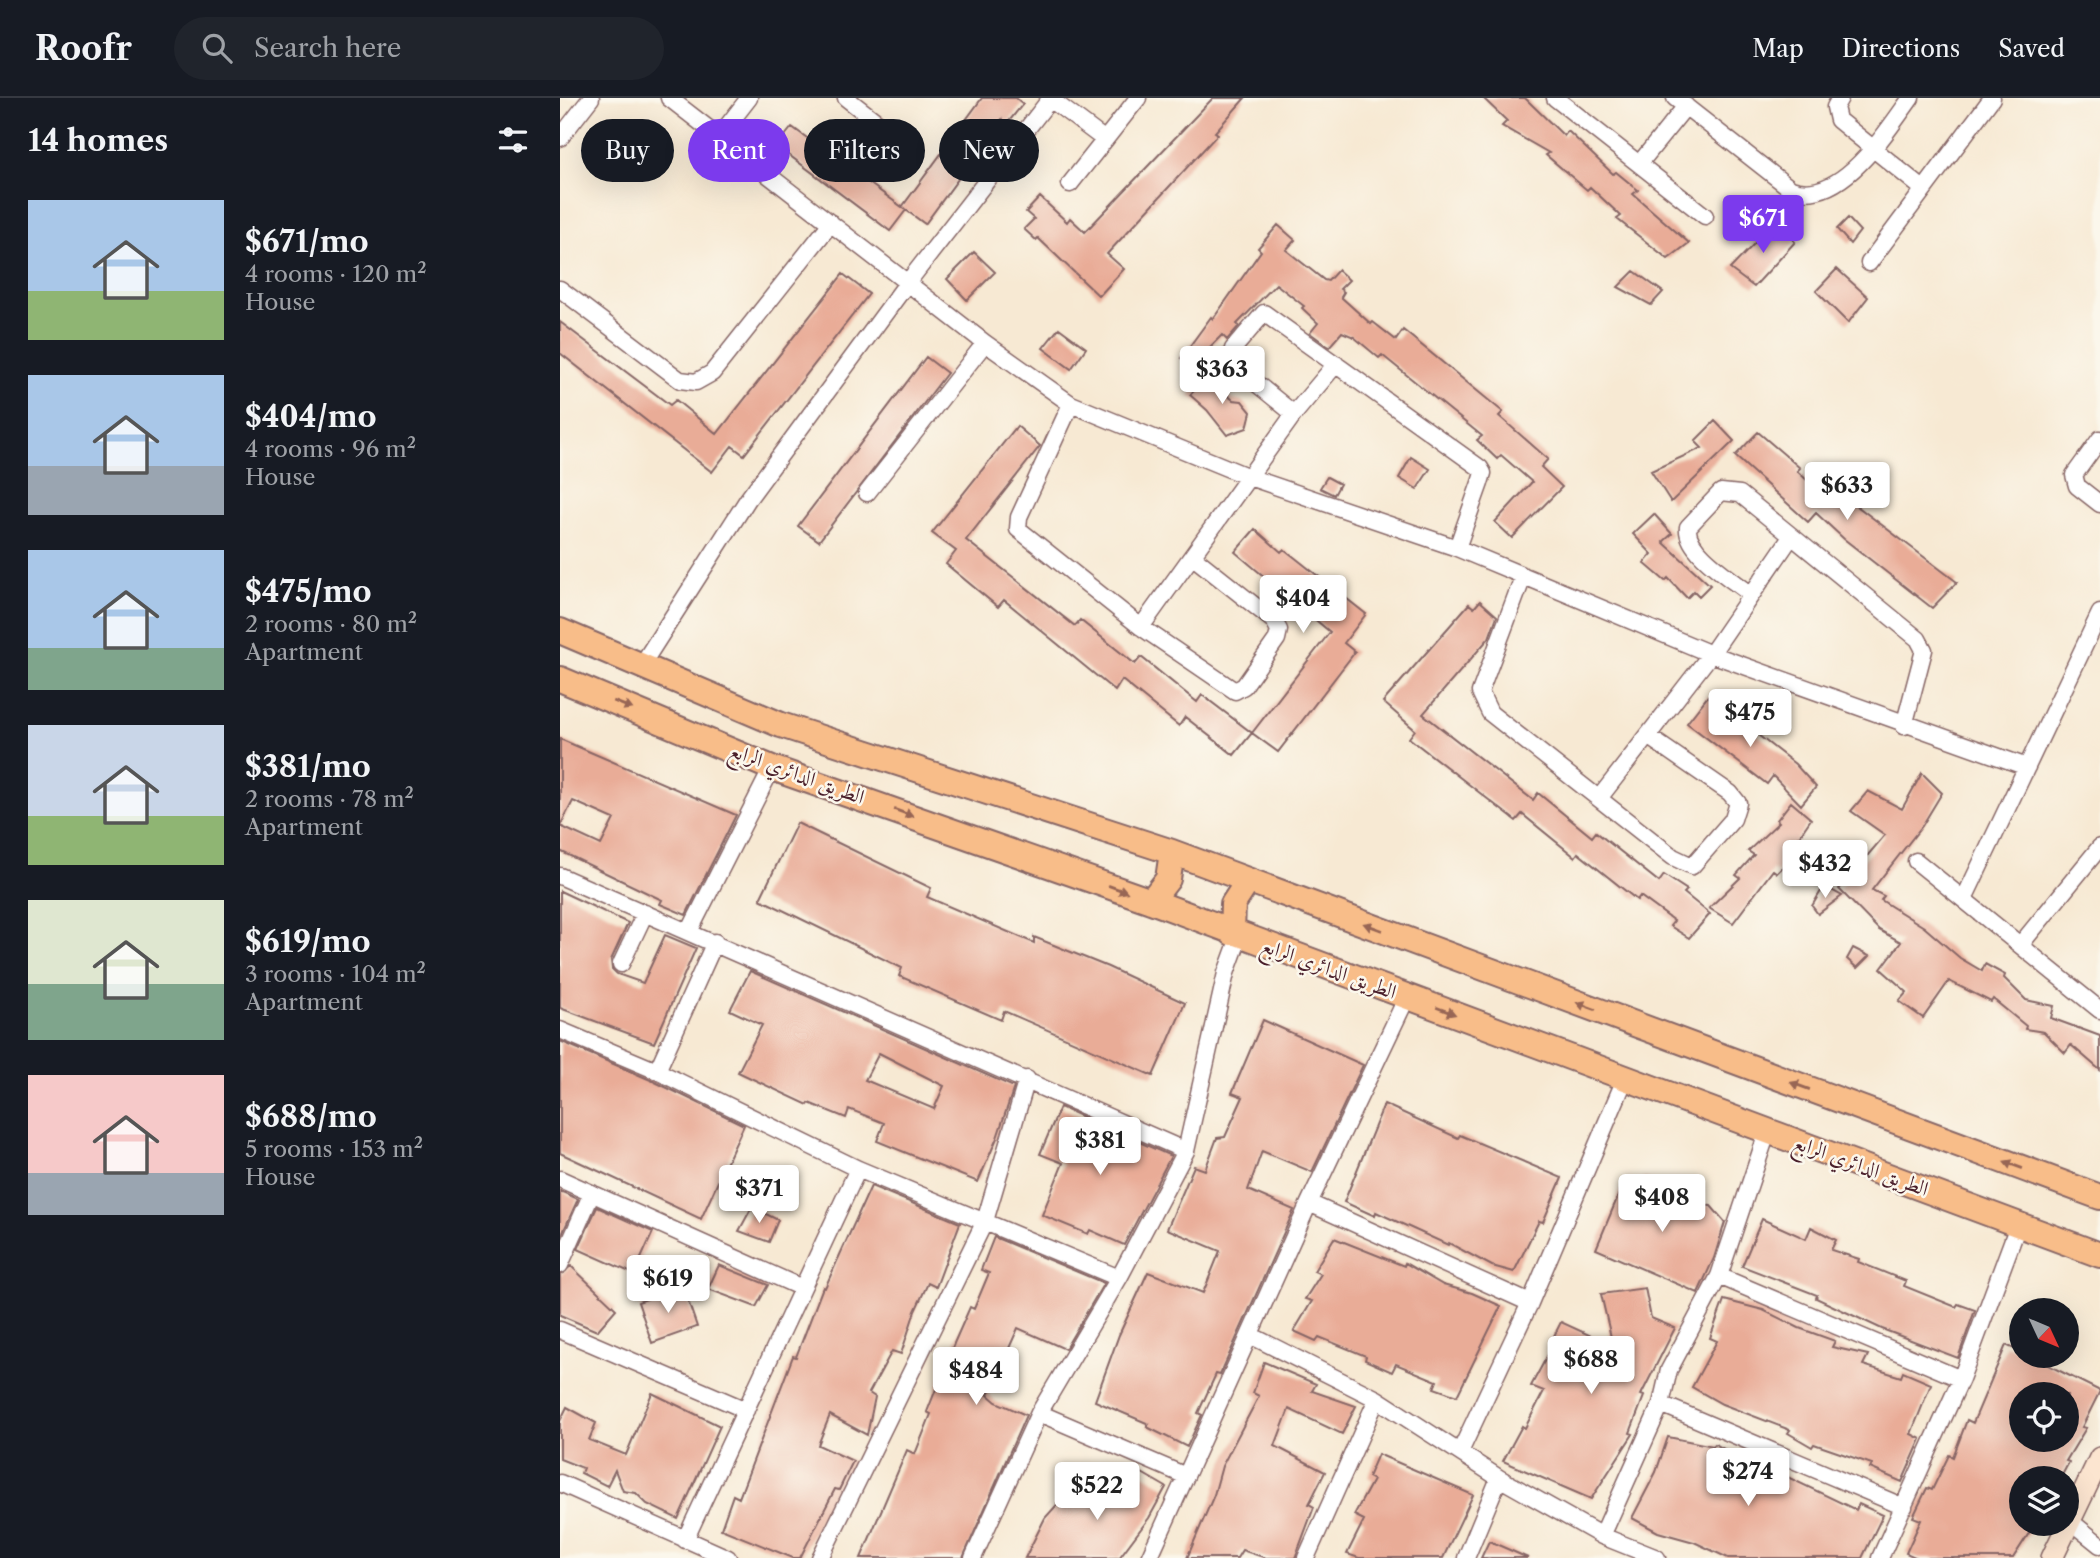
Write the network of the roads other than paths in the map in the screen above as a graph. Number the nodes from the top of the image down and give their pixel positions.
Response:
1 (591, 98) edge
2 (669, 98) edge
3 (749, 98) edge
4 (846, 98) edge
5 (1050, 98) edge
6 (1138, 98) edge
7 (1555, 98) edge
8 (1840, 98) edge
9 (1911, 98) edge
10 (1992, 98) edge
11 (1680, 102) edge
12 (695, 119) edge
13 (733, 119) edge
14 (874, 119) edge
15 (560, 138) edge
16 (1105, 140) junction
17 (1873, 149) junction
18 (1639, 164) junction
19 (776, 182) edge
20 (1070, 184) dead end
21 (1923, 189) junction
22 (1705, 216) dead end
23 (831, 223) junction
24 (1869, 263) dead end
25 (908, 282) junction
26 (560, 289) edge
27 (985, 343) junction
28 (1336, 364) junction
29 (1071, 404) junction
30 (1294, 414) junction
31 (2100, 439) edge
32 (1249, 477) junction
33 (867, 493) dead end
34 (2100, 504) edge
35 (1791, 537) junction
36 (1457, 548) junction
37 (1192, 556) junction
38 (1523, 578) junction
39 (1750, 594) junction
40 (2100, 613) edge
41 (1141, 627) junction
42 (560, 631) edge
43 (1711, 654) junction
44 (641, 666) junction
45 (560, 679) edge
46 (1904, 726) junction
47 (1649, 737) junction
48 (2027, 767) junction
49 (772, 768) junction
50 (1600, 797) junction
51 (2100, 847) edge
52 (1172, 852) junction
53 (1916, 861) dead end
54 (560, 876) edge
55 (1248, 881) junction
56 (1964, 899) junction
57 (1151, 901) junction
58 (645, 913) junction
59 (689, 932) junction
60 (1236, 934) junction
61 (715, 942) junction
62 (2021, 944) junction
63 (621, 964) dead end
64 (1407, 996) junction
65 (2100, 1010) edge
66 (560, 1030) edge
67 (657, 1071) junction
68 (1027, 1079) junction
69 (1625, 1079) junction
70 (1768, 1130) junction
71 (1186, 1151) junction
72 (858, 1169) junction
73 (2043, 1177) junction
74 (560, 1179) edge
75 (2100, 1184) edge
76 (592, 1194) junction
77 (2100, 1197) edge
78 (1309, 1202) junction
79 (985, 1221) junction
80 (2019, 1223) junction
81 (2100, 1256) edge
82 (560, 1265) edge
83 (1719, 1276) junction
84 (1119, 1278) junction
85 (802, 1288) junction
86 (1530, 1303) junction
87 (560, 1330) edge
88 (1250, 1335) junction
89 (1961, 1379) junction
90 (1377, 1399) junction
91 (1661, 1404) junction
92 (746, 1410) junction
93 (1039, 1413) junction
94 (1460, 1452) junction
95 (2100, 1458) edge
96 (1186, 1476) junction
97 (1499, 1478) junction
98 (560, 1483) edge
99 (2079, 1500) edge
100 (1903, 1507) junction
101 (2079, 1528) edge
102 (2062, 1536) edge
103 (685, 1540) junction
104 (2100, 1545) edge
105 (1609, 1546) edge
106 (728, 1558) edge
107 (820, 1558) edge
108 (973, 1558) edge
109 (1149, 1558) edge
110 (1306, 1558) edge
111 (1466, 1558) edge
112 (1657, 1558) edge
113 (1880, 1558) edge
114 (2052, 1558) edge

1 - 15 street
2 - 12 street
3 - 13 street
4 - 14 street
5 - 16 street
5 - 25 street
6 - 16 street
7 - 18 street
8 - 17 street
9 - 17 street
10 - 21 street
11 - 17 street
11 - 18 street
16 - 20 street
17 - 21 street
18 - 22 street
19 - 23 street
21 - 24 street
23 - 25 street
23 - 26 street
25 - 27 street
25 - 44 street
27 - 29 street
27 - 33 street
28 - 30 street
28 - 30 street
28 - 36 street
29 - 32 street
29 - 41 street
30 - 32 street
31 - 34 street
32 - 36 street
32 - 37 street
35 - 39 street
35 - 39 street
35 - 46 street
36 - 38 street
37 - 41 street
37 - 41 street
38 - 43 street
38 - 50 street
39 - 43 street
40 - 48 street
42 - 44 main road, الطريق الدائري الرابع
43 - 46 street
43 - 47 street
44 - 52 main road, الطريق الدائري الرابع
45 -> 49 main road, الطريق الدائري الرابع
46 - 48 street
47 - 50 street
47 - 50 street
48 - 56 street
49 -> 57 main road, الطريق الدائري الرابع
49 - 59 street
51 - 62 street
52 - 55 main road, الطريق الدائري الرابع
52 - 57 main road
53 - 56 street
54 - 58 street
55 - 60 main road
73 -> 55 main road, الطريق الدائري الرابع
56 - 62 street
57 - 60 main road, الطريق الدائري الرابع
58 - 59 street
58 - 63 street
59 - 61 street
60 - 64 main road, الطريق الدائري الرابع
60 - 71 street
61 - 67 street
61 - 68 street
62 - 65 street
64 -> 69 main road, الطريق الدائري الرابع
64 - 78 street
66 - 67 street
67 - 72 street
68 - 71 street
68 - 79 street
69 - 70 main road, الطريق الدائري الرابع
69 - 86 street
70 - 80 main road, الطريق الدائري الرابع
70 - 83 street
71 - 84 street
72 - 79 street
72 - 85 street
73 - 75 main road
73 - 77 main road, الطريق الدائري الرابع
74 - 76 street
76 - 82 street
76 - 85 street
78 - 86 street
78 - 88 street
79 - 84 street
79 - 107 street
80 - 81 main road, الطريق الدائري الرابع
80 - 89 street
83 - 89 street
83 - 91 street
84 - 93 street
85 - 92 street
86 - 94 street
87 - 92 street
88 - 90 street
88 - 96 street
89 - 100 street
90 - 94 street
90 - 110 street
91 - 100 street
91 - 105 street
92 - 103 street
93 - 96 street
93 - 108 street
94 - 97 street
95 - 99 street
96 - 109 street
97 - 105 street
97 - 111 street
98 - 103 street
100 - 113 street
101 - 104 street
102 - 114 street
103 - 106 street
105 - 112 street

